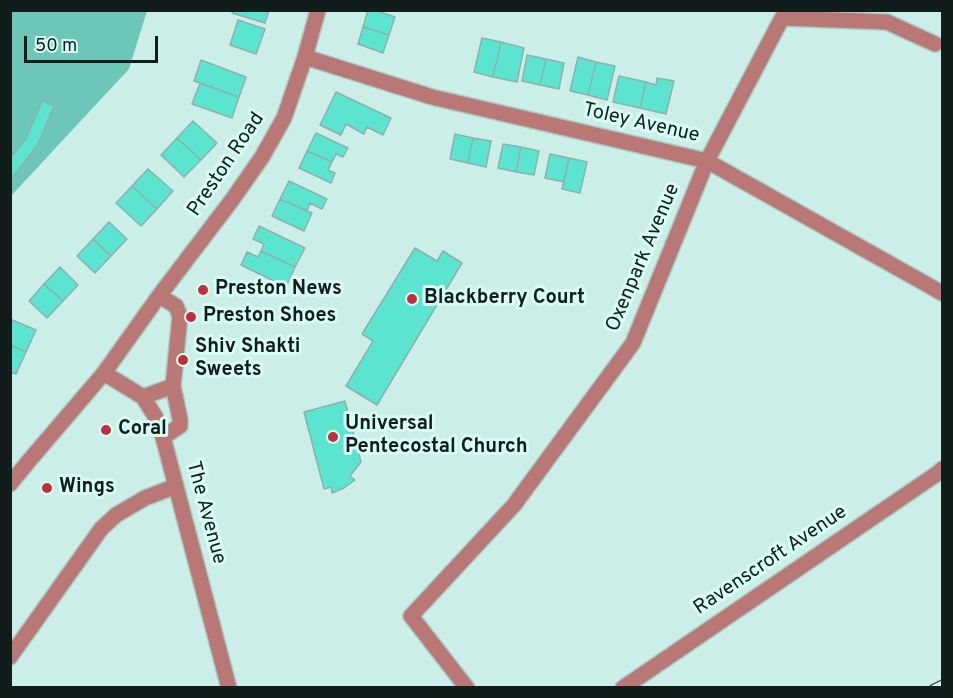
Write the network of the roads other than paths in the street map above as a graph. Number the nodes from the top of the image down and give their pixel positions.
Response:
1 (318, 10) edge
2 (935, 44) dead end
3 (304, 57) junction
4 (707, 161) junction
5 (942, 293) edge
6 (159, 296) junction
7 (104, 373) junction
8 (173, 386) junction
9 (143, 397) junction
10 (164, 437) junction
11 (942, 469) edge
12 (10, 484) edge
13 (176, 486) junction
14 (10, 657) edge
15 (229, 687) edge
16 (467, 687) edge
17 (623, 687) edge

1 - 3 street, Preston Road
2 - 4 street, Oxenpark Avenue
3 - 4 street, Toley Avenue
3 - 6 street, Preston Road
4 - 5 street, Toley Avenue
4 - 16 street, Oxenpark Avenue
6 - 7 street, Preston Road
6 - 8 street
7 - 9 street, The Avenue
7 - 12 street, Preston Road
8 - 9 street
8 - 10 street
9 - 10 street, The Avenue
10 - 13 street, The Avenue
11 - 17 street, Ravenscroft Avenue
13 - 14 street
13 - 15 street, The Avenue

